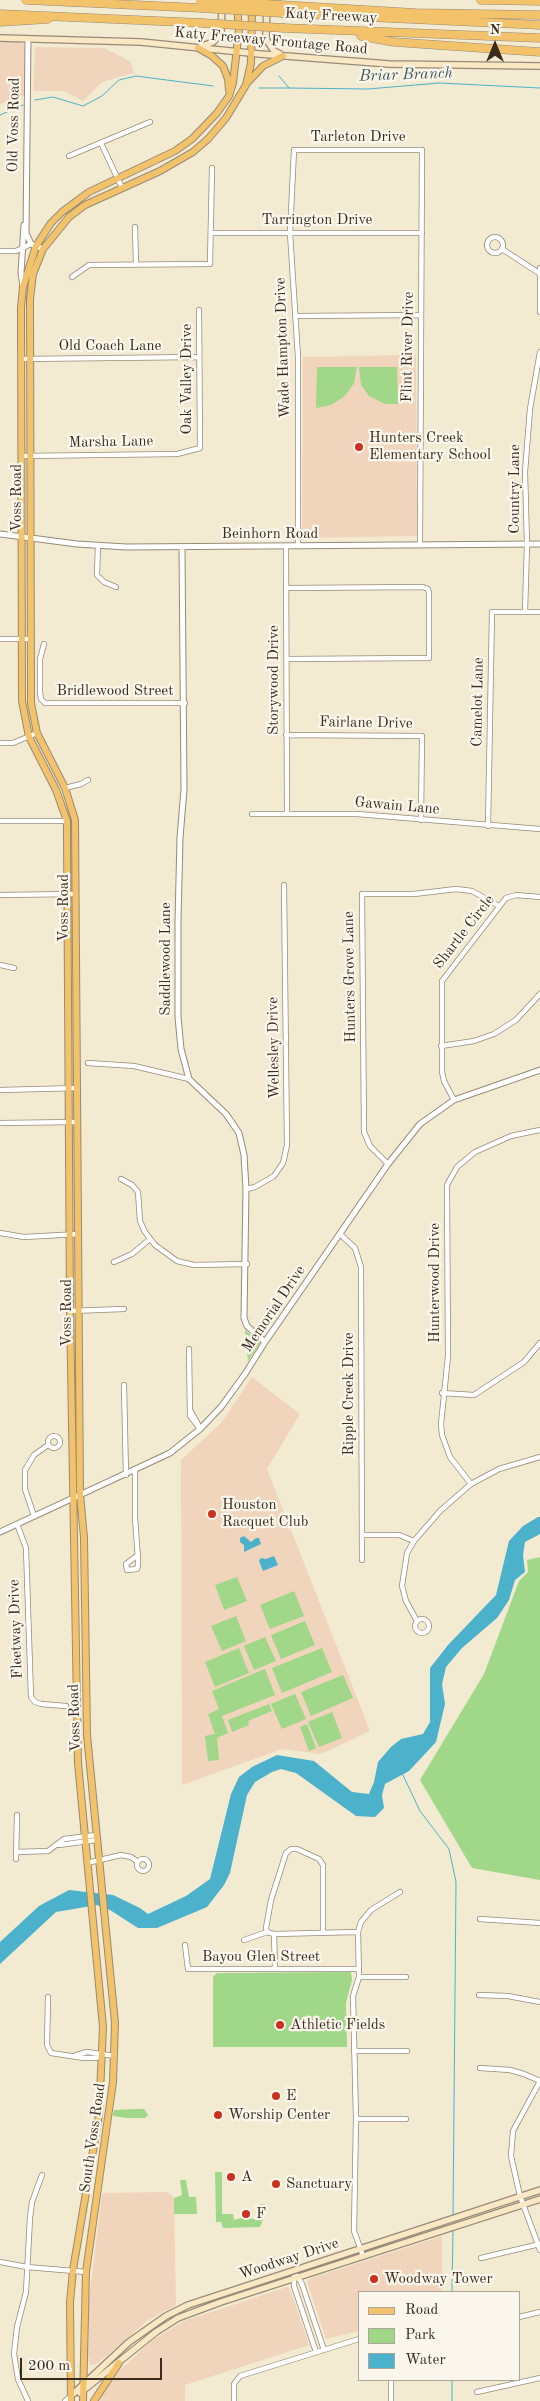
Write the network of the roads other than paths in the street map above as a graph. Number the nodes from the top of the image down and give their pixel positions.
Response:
1 (26, 0) edge
2 (196, 0) edge
3 (222, 0) edge
4 (237, 0) edge
5 (252, 0) edge
6 (267, 0) edge
7 (481, 0) edge
8 (540, 1) edge
9 (200, 4) edge
10 (282, 9) junction
11 (0, 14) edge
12 (540, 15) edge
13 (72, 16) junction
14 (0, 22) edge
15 (540, 25) edge
16 (327, 30) junction
17 (0, 38) edge
18 (28, 38) junction
19 (540, 38) edge
20 (198, 48) junction
21 (237, 52) junction
22 (540, 52) edge
23 (252, 53) junction
24 (283, 56) junction
25 (540, 66) edge
26 (246, 85) junction
27 (229, 96) junction
28 (150, 122) dead end
29 (101, 143) junction
30 (185, 144) junction
31 (294, 150) joint
32 (422, 150) joint
33 (192, 152) junction
34 (70, 156) dead end
35 (212, 168) dead end
36 (117, 178) junction
37 (122, 188) junction
38 (25, 212) junction
39 (135, 227) dead end
40 (212, 233) junction
41 (290, 233) junction
42 (422, 233) junction
43 (34, 245) junction
44 (21, 249) junction
45 (502, 249) dead end
46 (43, 250) junction
47 (0, 251) edge
48 (136, 265) junction
49 (540, 268) edge
50 (539, 273) edge
51 (72, 277) dead end
52 (23, 287) junction
53 (199, 310) dead end
54 (540, 312) edge
55 (421, 315) junction
56 (295, 316) junction
57 (540, 352) edge
58 (199, 357) junction
59 (21, 359) junction
60 (30, 359) junction
61 (200, 448) joint
62 (22, 456) junction
63 (29, 456) junction
64 (0, 534) edge
65 (26, 537) junction
66 (527, 544) junction
67 (540, 544) edge
68 (98, 545) junction
69 (420, 545) junction
70 (286, 546) junction
71 (298, 546) junction
72 (182, 547) junction
73 (116, 587) dead end
74 (286, 588) junction
75 (525, 612) junction
76 (540, 612) edge
77 (0, 639) edge
78 (23, 639) junction
79 (31, 639) junction
80 (44, 644) dead end
81 (287, 659) junction
82 (185, 704) junction
83 (37, 733) junction
84 (286, 735) junction
85 (29, 737) junction
86 (0, 743) edge
87 (88, 780) dead end
88 (65, 788) junction
89 (252, 814) dead end
90 (287, 814) junction
91 (421, 820) junction
92 (0, 821) edge
93 (67, 821) junction
94 (488, 826) junction
95 (540, 829) edge
96 (67, 834) junction
97 (76, 834) junction
98 (284, 885) dead end
99 (67, 894) junction
100 (76, 894) junction
101 (0, 895) edge
102 (540, 897) edge
103 (500, 906) junction
104 (68, 947) junction
105 (77, 947) junction
106 (0, 965) edge
107 (14, 968) dead end
108 (540, 994) edge
109 (68, 1009) junction
110 (77, 1009) junction
111 (441, 1046) junction
112 (88, 1063) dead end
113 (540, 1071) edge
114 (189, 1079) junction
115 (68, 1088) junction
116 (78, 1088) junction
117 (0, 1090) edge
118 (454, 1100) junction
119 (68, 1122) junction
120 (78, 1122) junction
121 (0, 1123) edge
122 (540, 1130) edge
123 (388, 1164) junction
124 (70, 1180) junction
125 (79, 1180) junction
126 (122, 1180) dead end
127 (246, 1189) junction
128 (0, 1233) edge
129 (70, 1234) junction
130 (79, 1234) junction
131 (340, 1234) junction
132 (150, 1239) junction
133 (114, 1262) dead end
134 (246, 1264) junction
135 (124, 1309) dead end
136 (70, 1310) junction
137 (79, 1310) junction
138 (265, 1342) junction
139 (540, 1343) edge
140 (189, 1348) dead end
141 (124, 1385) dead end
142 (442, 1393) junction
143 (200, 1429) junction
144 (48, 1445) dead end
145 (540, 1457) edge
146 (135, 1470) junction
147 (126, 1475) junction
148 (471, 1484) junction
149 (80, 1494) junction
150 (73, 1498) junction
151 (34, 1516) junction
152 (17, 1524) junction
153 (0, 1532) edge
154 (363, 1535) junction
155 (414, 1541) junction
156 (138, 1556) dead end
157 (362, 1560) dead end
158 (76, 1619) junction
159 (86, 1619) junction
160 (417, 1621) dead end
161 (77, 1676) junction
162 (86, 1677) junction
163 (66, 1706) dead end
164 (81, 1789) junction
165 (91, 1789) junction
166 (17, 1815) dead end
167 (96, 1838) junction
168 (86, 1839) junction
169 (16, 1852) junction
170 (16, 1860) dead end
171 (99, 1861) junction
172 (138, 1862) dead end
173 (87, 1863) junction
174 (101, 1878) joint
175 (89, 1879) joint
176 (400, 1892) dead end
177 (480, 1919) dead end
178 (540, 1923) edge
179 (267, 1932) junction
180 (358, 1932) junction
181 (323, 1933) junction
182 (274, 1934) junction
183 (244, 1940) dead end
184 (185, 1945) dead end
185 (275, 1968) junction
186 (359, 1970) junction
187 (110, 1975) junction
188 (359, 1977) junction
189 (406, 1978) dead end
190 (99, 1984) junction
191 (478, 1995) dead end
192 (48, 1997) dead end
193 (540, 2002) edge
194 (354, 2051) junction
195 (407, 2051) dead end
196 (102, 2055) junction
197 (115, 2056) junction
198 (480, 2068) dead end
199 (540, 2081) edge
200 (406, 2118) dead end
201 (356, 2119) junction
202 (42, 2175) dead end
203 (86, 2186) junction
204 (98, 2188) junction
205 (540, 2190) edge
206 (520, 2196) junction
207 (540, 2199) edge
208 (523, 2204) junction
209 (421, 2229) junction
210 (423, 2236) junction
211 (539, 2246) edge
212 (360, 2249) junction
213 (363, 2256) junction
214 (481, 2258) dead end
215 (0, 2262) edge
216 (27, 2267) junction
217 (73, 2270) junction
218 (86, 2272) junction
219 (295, 2275) junction
220 (218, 2295) junction
221 (221, 2302) junction
222 (540, 2312) edge
223 (166, 2316) junction
224 (520, 2317) edge
225 (171, 2322) junction
226 (358, 2338) edge
227 (324, 2350) junction
228 (316, 2352) junction
229 (119, 2363) junction
230 (540, 2378) edge
231 (390, 2381) edge
232 (83, 2389) junction
233 (477, 2392) dead end
234 (71, 2399) edge
235 (28, 2401) edge
236 (65, 2401) edge
237 (83, 2401) edge
238 (94, 2401) edge
239 (234, 2401) edge
240 (391, 2401) edge

1 - 9 highway
2 - 9 highway
3 - 20 main road
4 - 21 main road, Voss Road
5 - 23 main road, Voss Road
6 - 24 main road
7 - 8 highway
9 - 10 highway, bridge
10 - 12 highway
10 - 15 highway
11 - 13 highway, Katy Freeway
13 - 14 highway
13 - 16 highway, Katy Freeway, bridge
16 - 19 highway, Katy Freeway
16 - 22 highway
17 - 18 main road, Katy Freeway Frontage Road
18 - 20 main road, Katy Freeway Frontage Road
18 - 38 street, Old Voss Road
20 - 21 main road, Katy Freeway Frontage Road
20 - 27 main road
21 - 23 main road, Katy Freeway Frontage Road
21 - 27 main road, Voss Road
23 - 24 main road, Katy Freeway Frontage Road
23 - 26 main road, Voss Road
24 - 25 main road, Katy Freeway Frontage Road
24 - 26 main road
26 - 33 main road, Voss Road
27 - 30 main road, Voss Road
28 - 29 street
29 - 34 street
29 - 36 street
30 - 33 main road
30 - 36 main road, Voss Road
31 - 32 street, Tarleton Drive
31 - 41 street, Wade Hampton Drive
32 - 42 street, Flint River Drive
33 - 37 main road, Voss Road
35 - 40 street
36 - 37 street
36 - 43 main road, Voss Road
37 - 46 main road, Voss Road
38 - 43 street, Old Voss Road
38 - 44 street, Old Voss Road
39 - 48 street
40 - 41 street, Tarrington Drive
40 - 48 street
41 - 42 street, Tarrington Drive
41 - 56 street, Wade Hampton Drive
42 - 55 street, Flint River Drive
43 - 44 street
43 - 46 street
43 - 52 main road, Voss Road
44 - 47 street
44 - 52 street, Old Voss Road
45 - 50 street
46 - 60 main road, Voss Road
48 - 51 street
49 - 50 street
50 - 54 street
52 - 59 main road, Voss Road
53 - 58 street, Oak Valley Drive
55 - 56 street
55 - 69 street, Flint River Drive
56 - 71 street, Wade Hampton Drive
57 - 66 street, Country Lane
58 - 60 street, Old Coach Lane
58 - 61 street, Oak Valley Drive
59 - 60 street, Old Coach Lane
59 - 62 main road, Voss Road
60 - 63 main road, Voss Road
61 - 63 street, Marsha Lane
62 - 63 street, Marsha Lane
62 - 65 main road, Voss Road
63 - 65 main road, Voss Road
64 - 65 street, Beinhorn Road
65 - 68 street, Beinhorn Road
65 - 78 main road, Voss Road
65 - 79 main road, Voss Road
66 - 67 street, Beinhorn Road
66 - 69 street, Beinhorn Road
66 - 75 street, Country Lane
68 - 72 street, Beinhorn Road
68 - 73 street
69 - 71 street, Beinhorn Road
70 - 71 street, Beinhorn Road
70 - 72 street, Beinhorn Road
70 - 74 street, Storywood Drive
72 - 82 street, Saddlewood Lane
74 - 81 street, Storywood Drive
74 - 81 street
75 - 76 street
75 - 94 street, Camelot Lane
77 - 78 street
78 - 79 street
78 - 85 main road, Voss Road
79 - 83 main road, Voss Road
80 - 82 street, Bridlewood Street
81 - 84 street, Storywood Drive
82 - 114 street, Saddlewood Lane
83 - 85 street
83 - 88 main road, Voss Road
84 - 90 street, Storywood Drive
84 - 91 street, Fairlane Drive
85 - 86 street
85 - 93 main road, Voss Road
87 - 88 street
88 - 97 main road, Voss Road
89 - 90 street, Gawain Lane
90 - 91 street, Gawain Lane
91 - 94 street, Gawain Lane
92 - 93 street
93 - 96 main road, Voss Road
94 - 95 street, Gawain Lane
96 - 97 main road
96 - 99 main road, Voss Road
97 - 100 main road, Voss Road
98 - 127 street, Wellesley Drive
99 - 100 street
99 - 101 street
99 - 104 main road, Voss Road
100 - 105 main road, Voss Road
102 - 103 street, Shartle Circle
103 - 111 street, Shartle Circle
103 - 123 street, Hunters Grove Lane
104 - 105 main road
104 - 109 main road, Voss Road
105 - 110 main road, Voss Road
106 - 107 street
108 - 111 street
109 - 110 main road
109 - 115 main road, Voss Road
110 - 116 main road, Voss Road
111 - 118 street, Shartle Circle
112 - 114 street
113 - 118 street, Memorial Drive
114 - 127 street
115 - 116 street
115 - 117 street
115 - 119 main road, Voss Road
116 - 120 main road, Voss Road
118 - 123 street, Memorial Drive
119 - 120 street
119 - 121 street
119 - 124 main road, Voss Road
120 - 125 main road, Voss Road
122 - 142 street, Hunterwood Drive
123 - 131 street, Memorial Drive
124 - 125 main road
124 - 129 main road, Voss Road
125 - 130 main road, Voss Road
126 - 132 street
127 - 134 street
128 - 129 street
129 - 130 street
129 - 136 main road, Voss Road
130 - 137 main road, Voss Road
131 - 138 street, Memorial Drive
131 - 154 street, Ripple Creek Drive
132 - 133 street
132 - 134 street
134 - 138 street
135 - 137 street
136 - 137 street
136 - 150 main road, Voss Road
137 - 149 main road, Voss Road
138 - 143 street, Memorial Drive
139 - 142 street
140 - 143 street
141 - 147 street
142 - 148 street, Hunterwood Drive
143 - 146 street, Memorial Drive
144 - 151 street
145 - 148 street
146 - 147 street, Memorial Drive
146 - 156 street
147 - 149 street, Memorial Drive
148 - 155 street
149 - 150 street, Memorial Drive
149 - 159 main road, Voss Road
150 - 151 street, Memorial Drive
150 - 158 main road, Voss Road
151 - 152 street, Memorial Drive
152 - 153 street, Memorial Drive
152 - 163 street, Fleetway Drive
154 - 155 street
154 - 157 street, Ripple Creek Drive
155 - 160 street
158 - 159 main road
158 - 161 main road, Voss Road
159 - 162 main road, Voss Road
161 - 162 main road
161 - 164 main road, Voss Road
162 - 165 main road, Voss Road
164 - 165 main road
164 - 168 main road, Voss Road
165 - 167 main road, Voss Road
166 - 169 street
167 - 168 street
167 - 171 main road, Voss Road
168 - 169 street
168 - 173 main road, Voss Road
169 - 170 street
171 - 172 street
171 - 173 street
171 - 174 main road, Voss Road
173 - 175 main road, Voss Road
174 - 187 main road, South Voss Road
175 - 190 main road, South Voss Road
176 - 180 street
177 - 178 street
179 - 181 street
179 - 182 street
179 - 183 street
180 - 181 street
180 - 186 street
181 - 182 street
182 - 185 street
184 - 185 street, Bayou Glen Street
185 - 186 street, Bayou Glen Street
186 - 188 street
187 - 190 main road
187 - 197 main road, South Voss Road
188 - 189 street
188 - 194 street
190 - 196 main road, South Voss Road
191 - 193 street
192 - 196 street
194 - 195 street
194 - 201 street
196 - 197 street
196 - 203 main road, South Voss Road
197 - 204 main road, South Voss Road
198 - 199 street
199 - 206 street
200 - 201 street
201 - 212 street
202 - 216 street
203 - 204 main road
203 - 217 main road, South Voss Road
204 - 218 main road, South Voss Road
205 - 206 main road, Woodway Drive
206 - 208 street
206 - 209 main road, Woodway Drive
207 - 208 main road, Woodway Drive
208 - 210 main road, Woodway Drive
208 - 211 street
209 - 210 main road
209 - 212 main road, Woodway Drive
210 - 213 main road, Woodway Drive
211 - 214 street
212 - 213 street
212 - 219 main road, Woodway Drive
213 - 219 main road, Woodway Drive
215 - 216 street
216 - 217 street
216 - 235 street
217 - 218 street
217 - 234 main road, South Voss Road
218 - 232 main road, South Voss Road
219 - 220 main road, Woodway Drive
219 - 221 main road, Woodway Drive
219 - 227 street
219 - 228 street
220 - 221 main road
220 - 223 main road, Woodway Drive
221 - 225 main road, Woodway Drive
222 - 224 street
223 - 225 main road
223 - 232 main road, Woodway Drive
225 - 229 main road, Woodway Drive
226 - 227 street
227 - 228 street
228 - 239 street
229 - 232 main road, Woodway Drive
229 - 238 main road
230 - 233 street
231 - 240 street
232 - 234 main road, Woodway Drive
232 - 237 main road, South Voss Road
234 - 236 street, Woodway Drive

